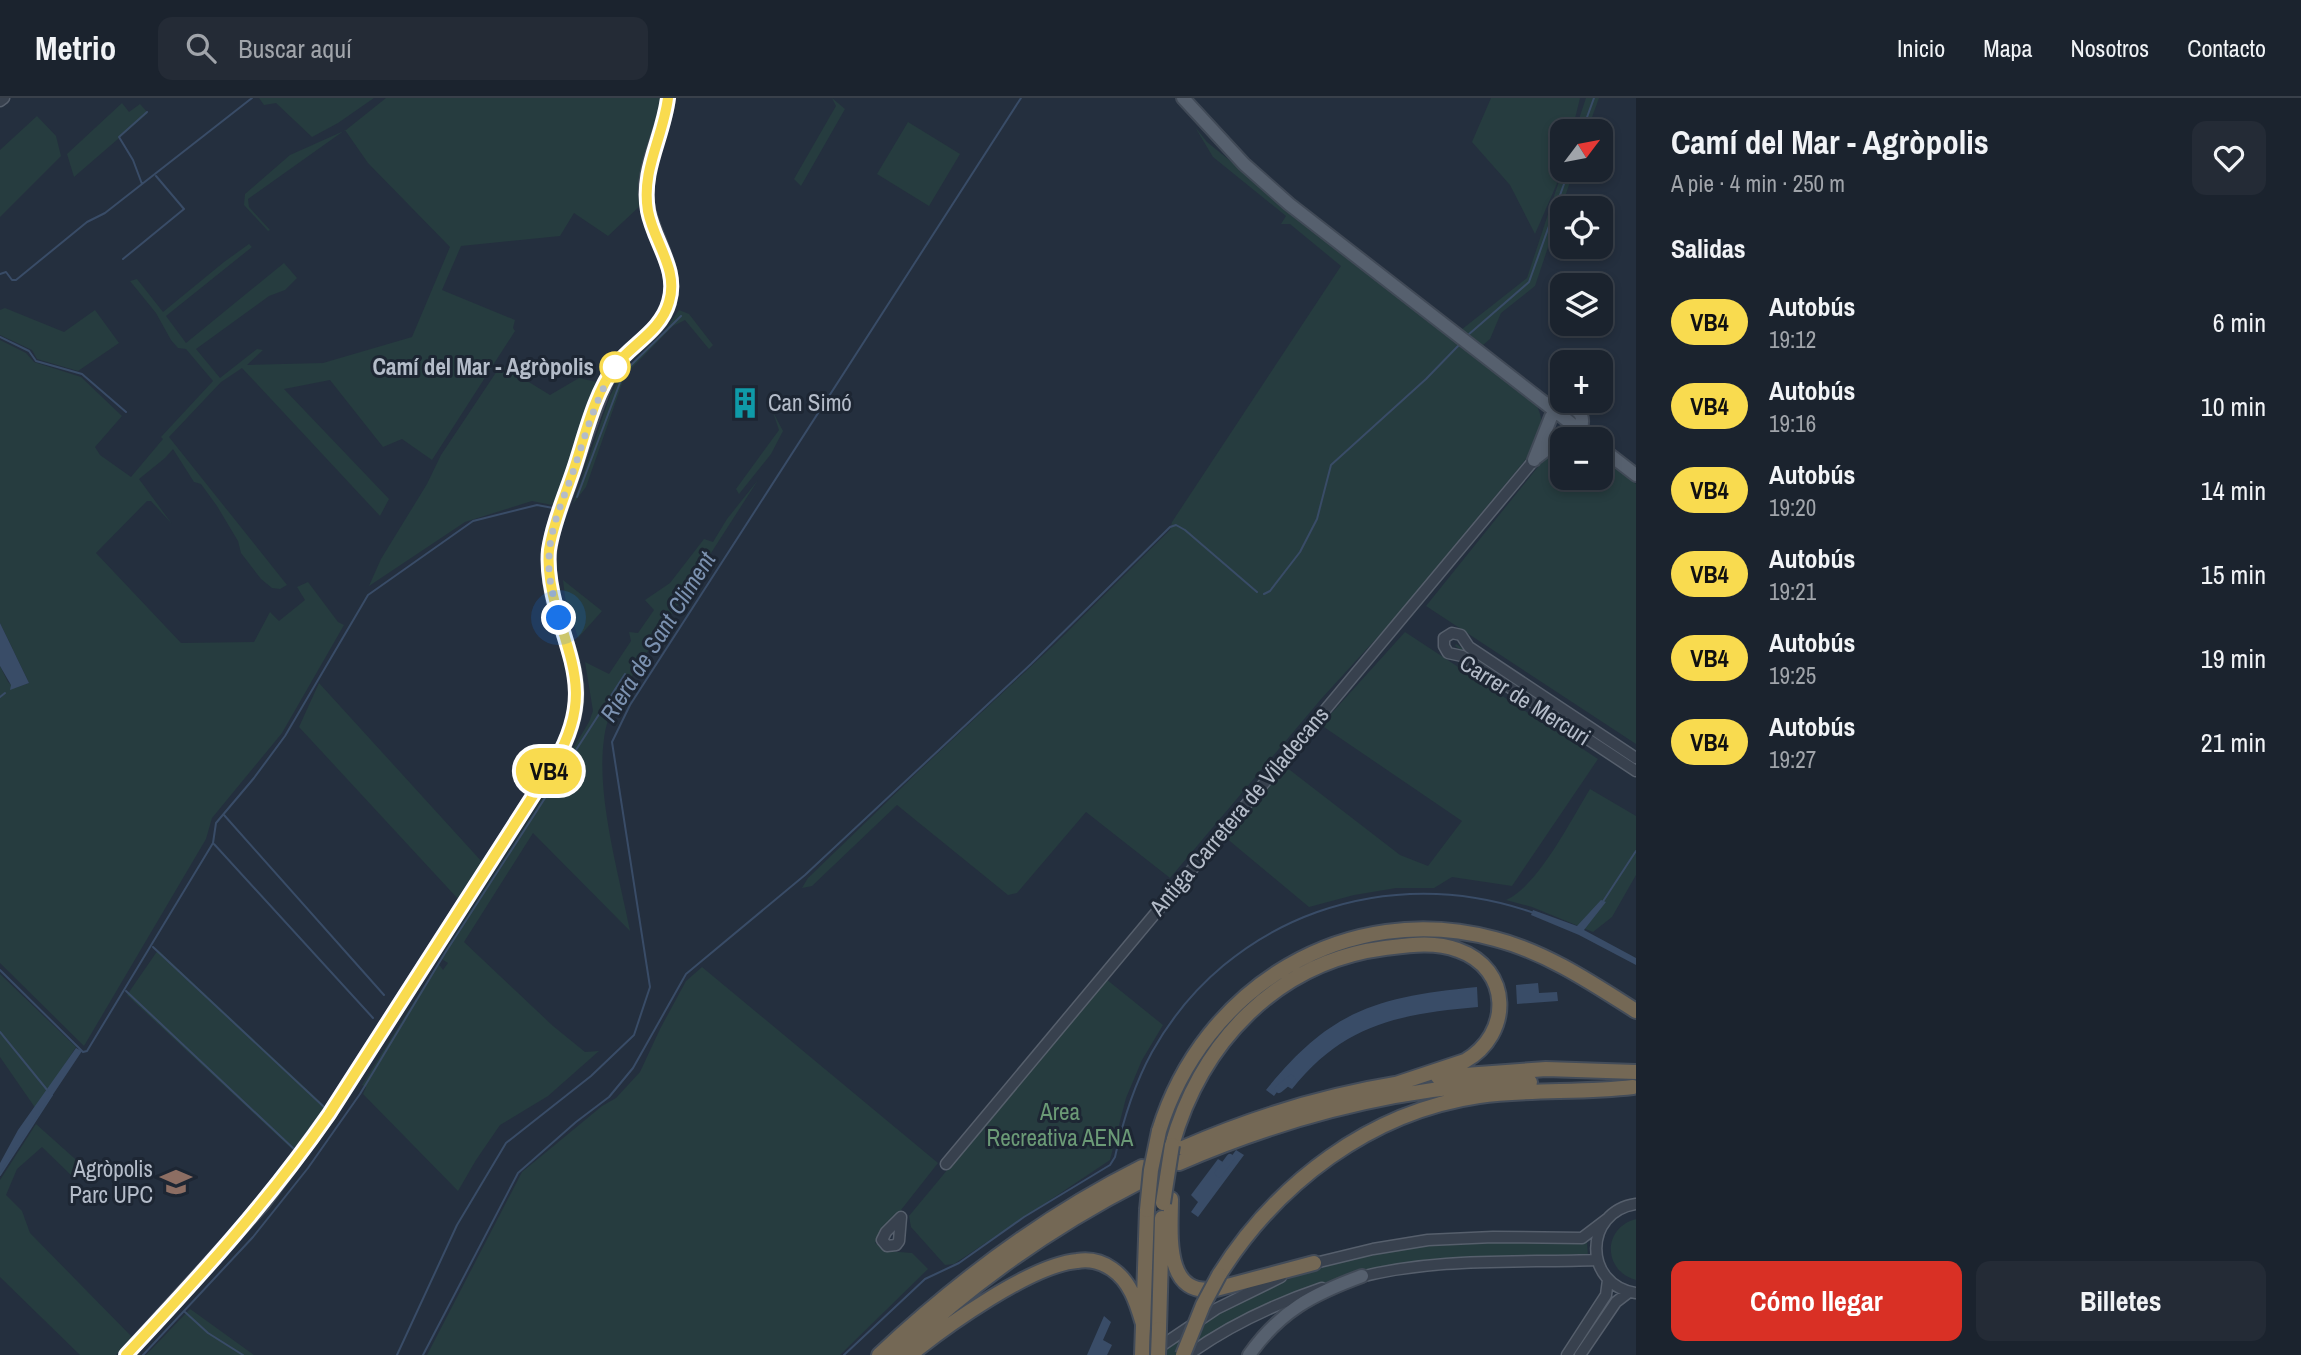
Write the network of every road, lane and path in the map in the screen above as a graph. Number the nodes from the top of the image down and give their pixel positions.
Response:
1 (4, 98) edge
2 (668, 98) edge
3 (1183, 98) edge
4 (0, 101) edge
5 (1550, 408) edge
6 (1552, 413) edge
7 (1556, 413) edge
8 (1569, 427) edge
9 (1550, 451) edge
10 (1613, 457) edge
11 (1534, 460) junction
12 (1636, 475) edge
13 (1636, 758) edge
14 (1636, 771) edge
15 (1636, 1011) edge
16 (1635, 1082) edge
17 (1393, 1085) junction
18 (1178, 1152) junction
19 (946, 1164) dead end
20 (1167, 1201) junction
21 (1636, 1204) edge
22 (1607, 1219) junction
23 (1597, 1260) junction
24 (1314, 1263) junction
25 (1362, 1276) junction
26 (1608, 1280) junction
27 (1632, 1293) edge
28 (1143, 1324) junction
29 (1145, 1350) edge
30 (1573, 1353) edge
31 (126, 1355) edge
32 (879, 1355) edge
33 (896, 1355) edge
34 (910, 1355) edge
35 (1158, 1355) edge
36 (1186, 1355) edge
37 (1250, 1355) edge

1 - 4 street
2 - 31 main road
3 - 5 main road
6 - 11 main road
7 - 8 main road
9 - 11 main road
10 - 12 main road
11 - 19 street, Antiga Carretera de Viladecans
13 - 14 street, Carrer de Mercuri
15 - 28 highway, bridge
16 - 17 highway
16 - 18 highway
16 - 36 highway, bridge
17 - 18 highway
17 - 18 highway
18 - 20 highway, bridge
20 - 24 highway
20 - 35 highway, bridge
21 - 22 street
22 - 23 street
22 - 24 street
23 - 25 street
23 - 26 street
24 - 29 street
25 - 36 street
25 - 37 main road
26 - 27 street
26 - 30 street
27 - 30 street
28 - 29 highway
28 - 34 highway
32 - 33 highway

